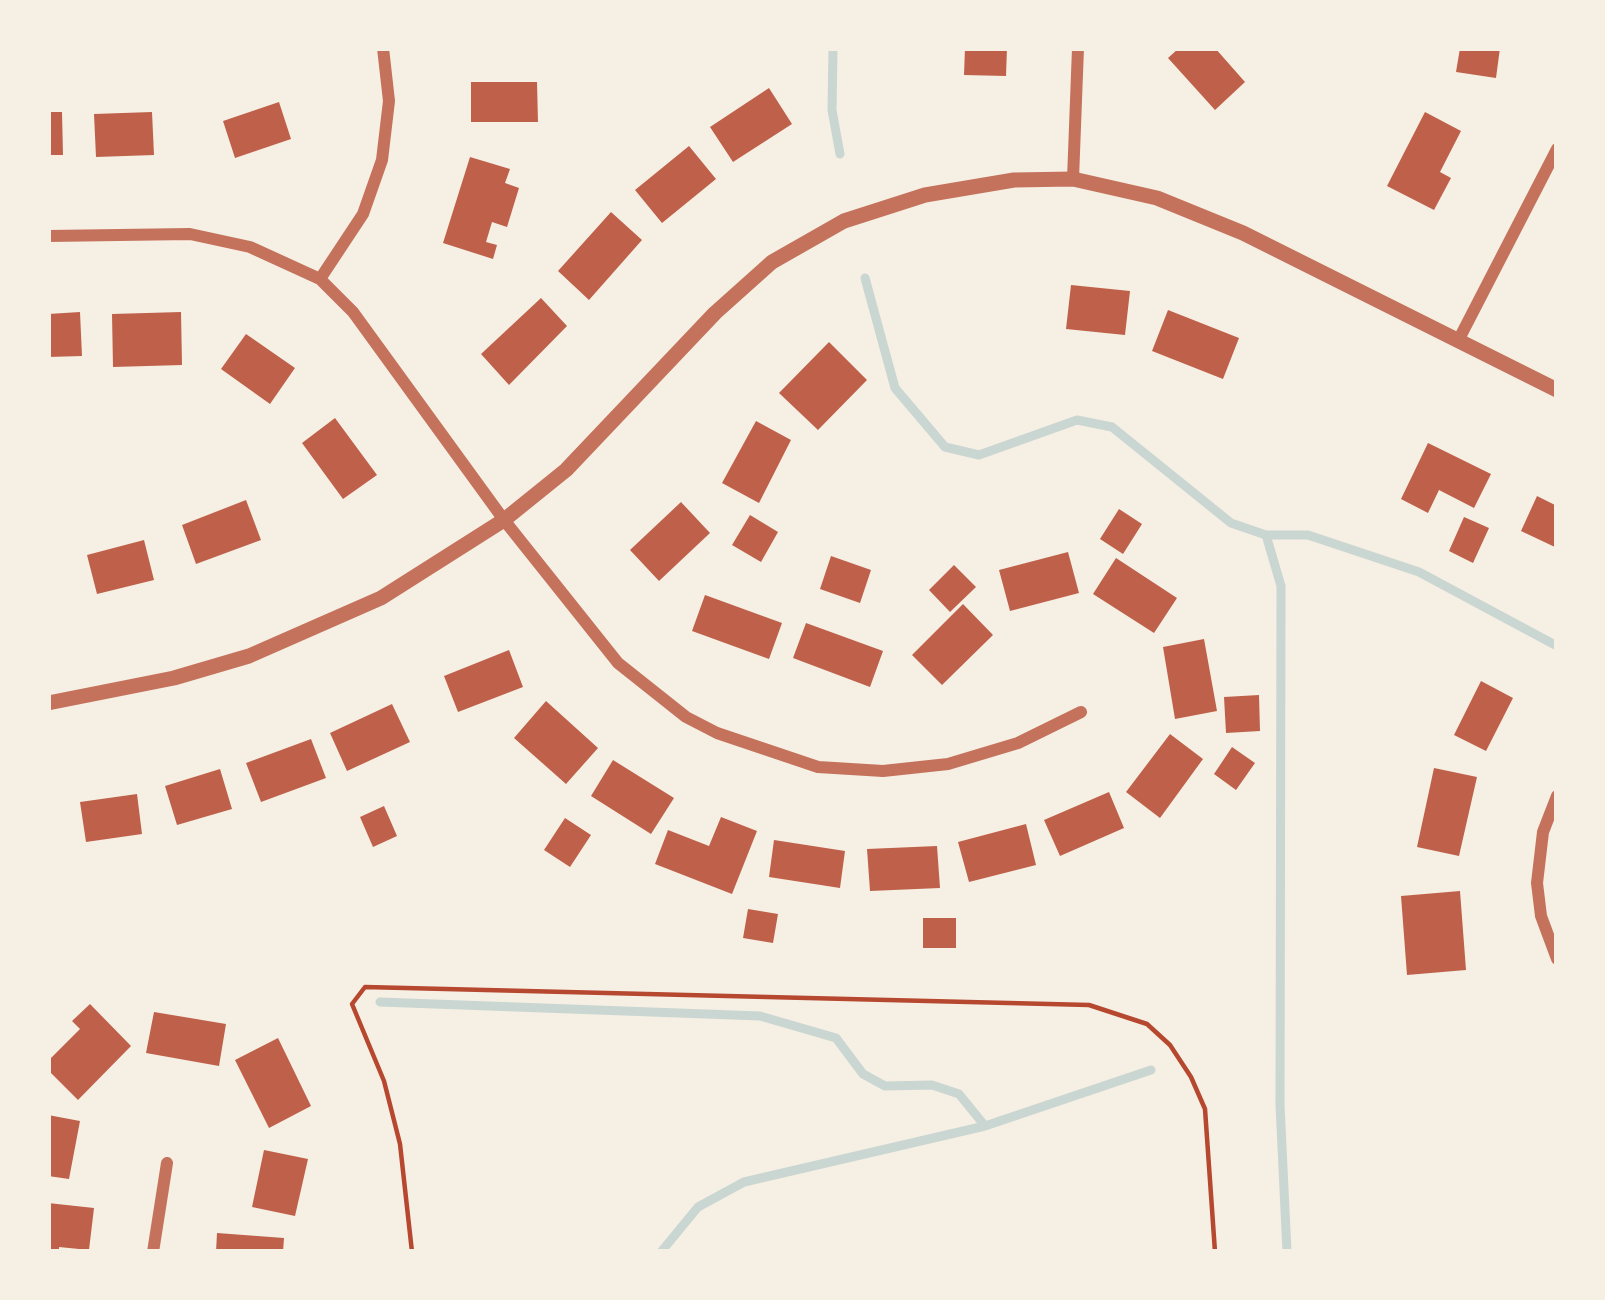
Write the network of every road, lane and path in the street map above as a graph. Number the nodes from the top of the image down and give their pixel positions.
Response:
1 (382, 48) edge
2 (1078, 48) edge
3 (1557, 148) edge
4 (1073, 179) junction
5 (48, 236) edge
6 (320, 279) junction
7 (1459, 340) junction
8 (1557, 390) edge
9 (504, 520) junction
10 (48, 703) edge
11 (1081, 712) dead end
12 (1557, 796) edge
13 (1557, 958) edge
14 (167, 1163) dead end
15 (153, 1252) edge
16 (412, 1252) edge
17 (1215, 1252) edge

1 - 6 street
2 - 4 street
3 - 7 street
4 - 7 street
4 - 9 street
5 - 6 street
6 - 9 street
7 - 8 street
9 - 10 street
9 - 11 street
12 - 13 street
14 - 15 street
16 - 17 path

